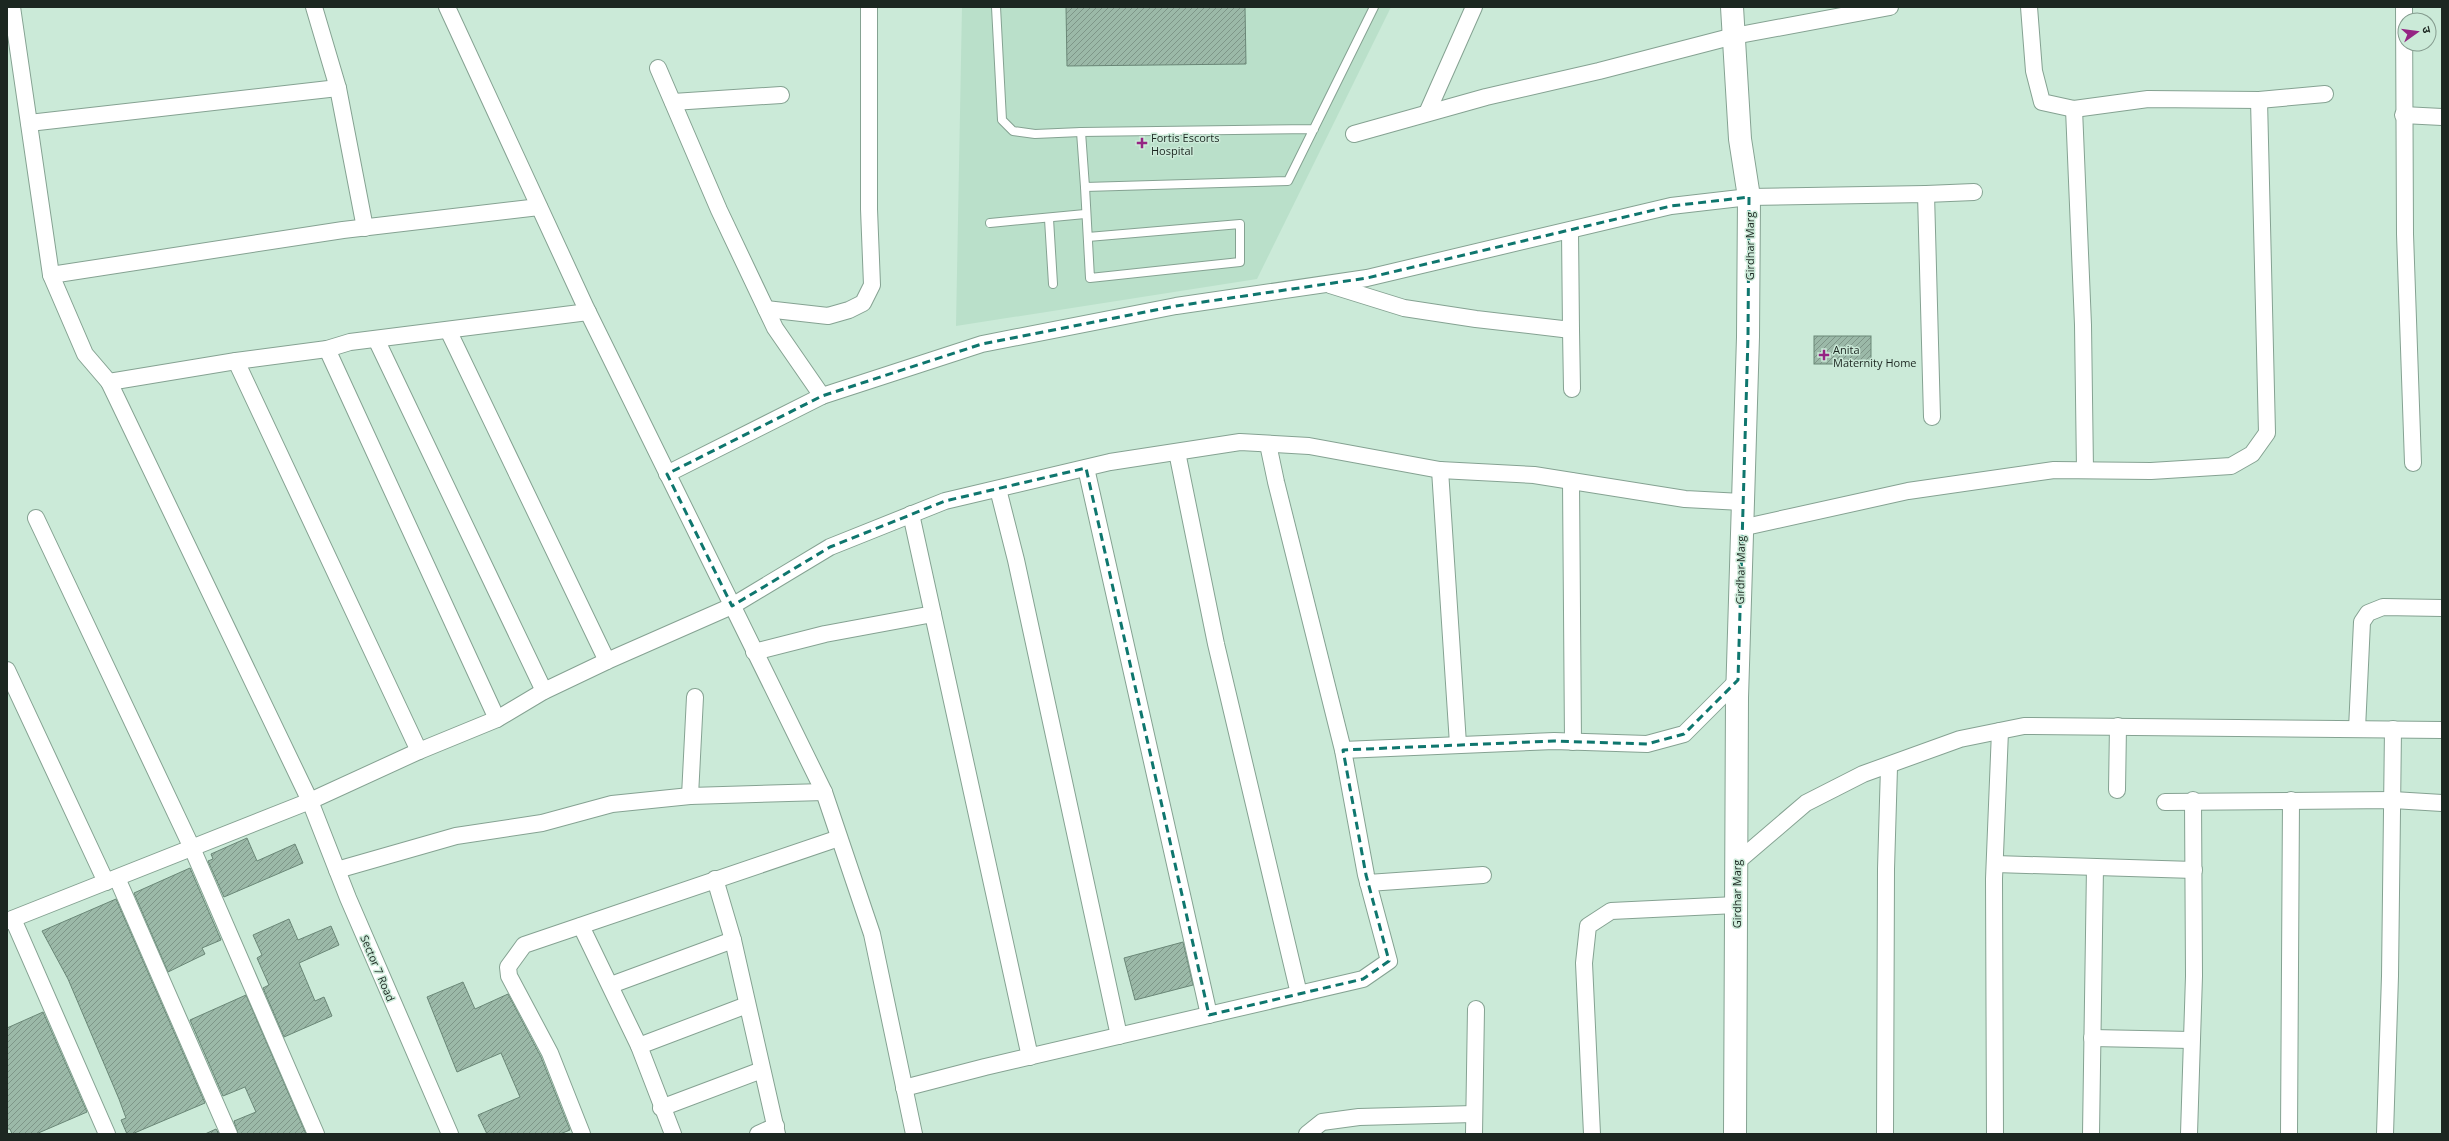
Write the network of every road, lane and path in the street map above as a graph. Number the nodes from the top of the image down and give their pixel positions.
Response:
1 (12, 7) edge
2 (314, 7) edge
3 (447, 7) edge
4 (869, 7) edge
5 (996, 7) edge
6 (1374, 7) edge
7 (1474, 7) edge
8 (1732, 7) edge
9 (1890, 7) edge
10 (2029, 7) edge
11 (2404, 7) edge
12 (1734, 36) junction
13 (658, 68) dead end
14 (338, 88) junction
15 (2325, 94) dead end
16 (781, 95) dead end
17 (2259, 100) junction
18 (673, 102) junction
19 (2074, 110) junction
20 (1427, 113) junction
21 (2403, 115) junction
22 (2442, 117) edge
23 (29, 123) junction
24 (1314, 129) junction
25 (1081, 132) junction
26 (1354, 134) dead end
27 (1085, 187) junction
28 (1974, 192) dead end
29 (1926, 194) junction
30 (1749, 197) junction
31 (539, 207) junction
32 (1085, 214) junction
33 (1050, 219) junction
34 (990, 223) dead end
35 (365, 228) junction
36 (1570, 231) junction
37 (1088, 237) junction
38 (51, 275) junction
39 (1053, 284) dead end
40 (1326, 284) junction
41 (766, 309) junction
42 (588, 312) junction
43 (448, 330) junction
44 (1571, 330) junction
45 (376, 339) junction
46 (326, 349) junction
47 (236, 361) junction
48 (109, 382) junction
49 (1572, 389) dead end
50 (822, 396) junction
51 (1932, 417) dead end
52 (1268, 444) junction
53 (1177, 452) junction
54 (2412, 463) dead end
55 (1086, 468) junction
56 (1440, 470) junction
57 (2085, 470) junction
58 (667, 474) junction
59 (1571, 481) junction
60 (998, 489) junction
61 (1742, 502) junction
62 (912, 514) junction
63 (36, 518) dead end
64 (1741, 528) junction
65 (732, 606) junction
66 (2442, 608) edge
67 (933, 614) junction
68 (754, 652) junction
69 (607, 661) junction
70 (7, 670) edge
71 (1737, 689) junction
72 (544, 691) junction
73 (695, 697) dead end
74 (497, 719) junction
75 (2118, 726) junction
76 (2357, 729) junction
77 (2393, 730) junction
78 (2442, 730) edge
79 (2000, 731) junction
80 (1573, 742) junction
81 (1458, 744) junction
82 (1343, 750) junction
83 (419, 751) junction
84 (1889, 767) junction
85 (2117, 790) dead end
86 (824, 792) junction
87 (690, 796) junction
88 (2194, 800) junction
89 (2291, 800) junction
90 (2392, 800) junction
91 (310, 801) junction
92 (2165, 802) dead end
93 (2442, 803) edge
94 (839, 838) junction
95 (192, 848) junction
96 (1736, 862) junction
97 (1995, 864) junction
98 (2095, 867) junction
99 (337, 870) junction
100 (2194, 870) junction
101 (1483, 875) dead end
102 (715, 878) junction
103 (111, 880) junction
104 (1368, 883) junction
105 (1736, 905) junction
106 (10, 920) edge
107 (581, 926) junction
108 (733, 940) junction
109 (610, 985) junction
110 (1299, 994) junction
111 (747, 1005) junction
112 (1476, 1009) dead end
113 (1209, 1015) junction
114 (1119, 1036) junction
115 (2092, 1038) junction
116 (2192, 1040) junction
117 (639, 1046) junction
118 (1030, 1056) junction
119 (762, 1070) junction
120 (904, 1088) junction
121 (661, 1108) junction
122 (1474, 1114) junction
123 (776, 1130) edge
124 (107, 1134) edge
125 (229, 1134) edge
126 (316, 1134) edge
127 (450, 1134) edge
128 (582, 1134) edge
129 (672, 1134) edge
130 (758, 1134) edge
131 (914, 1134) edge
132 (1307, 1134) edge
133 (1474, 1134) edge
134 (1592, 1134) edge
135 (1735, 1134) edge
136 (1885, 1134) edge
137 (1995, 1134) edge
138 (2091, 1134) edge
139 (2189, 1134) edge
140 (2289, 1134) edge
141 (2385, 1134) edge

1 - 23 street, Sector 7 Road
2 - 14 street
3 - 31 street
4 - 41 street
5 - 25 lane
6 - 24 lane
7 - 20 street
8 - 12 street, Girdhar Marg
9 - 12 street
10 - 19 street
11 - 21 street
12 - 20 street
12 - 30 street, Girdhar Marg
13 - 18 street
14 - 23 street
14 - 35 street
15 - 17 street
16 - 18 street
17 - 19 street
17 - 57 street
18 - 41 street
19 - 57 street
20 - 26 street
21 - 22 street
21 - 54 street
23 - 38 street, Sector 7 Road
24 - 25 lane
24 - 27 lane
25 - 27 lane
27 - 32 lane
28 - 29 street
29 - 30 street
29 - 51 street
30 - 36 street
30 - 61 street, Girdhar Marg
31 - 35 street
31 - 42 street
32 - 33 lane
32 - 37 lane
33 - 34 lane
33 - 39 lane
35 - 38 street
36 - 40 street
36 - 44 street
37 - 37 lane
38 - 48 street, Sector 7 Road
40 - 44 street
40 - 50 street
41 - 50 street
42 - 43 street
42 - 58 street
43 - 45 street
43 - 69 street
44 - 49 street
45 - 46 street
45 - 72 street
46 - 47 street
46 - 74 street
47 - 48 street
47 - 83 street
48 - 91 street, Sector 7 Road
50 - 58 street
52 - 53 street
52 - 56 street
52 - 82 street
53 - 55 street
53 - 110 street
55 - 60 street
55 - 113 street
56 - 59 street
56 - 81 street
57 - 64 street
58 - 65 street
59 - 61 street
59 - 80 street
60 - 62 street
60 - 114 street
61 - 64 street, Girdhar Marg
62 - 65 street
62 - 67 street
63 - 95 street
64 - 71 street, Girdhar Marg
65 - 68 street
65 - 69 street
66 - 76 street
67 - 68 street
67 - 118 street
68 - 86 street
69 - 72 street
70 - 103 street
71 - 80 street
71 - 96 street, Girdhar Marg
72 - 74 street
73 - 87 street
74 - 83 street
75 - 76 street
75 - 79 street
75 - 85 street
76 - 77 street
77 - 78 street
77 - 90 street
79 - 84 street
79 - 97 street
80 - 81 street
81 - 82 street
82 - 104 street
83 - 91 street
84 - 96 street
84 - 136 street
86 - 87 street
86 - 94 street
87 - 99 street
88 - 89 street
88 - 92 street
88 - 100 street
89 - 90 street
89 - 140 street
90 - 93 street
90 - 141 street
91 - 95 street
91 - 99 street, Sector 7 Road
94 - 102 street
94 - 120 street
95 - 103 street
95 - 126 street
96 - 105 street, Girdhar Marg
97 - 98 street
97 - 137 street
98 - 100 street
98 - 115 street
99 - 127 street, Sector 7 Road
100 - 116 street
101 - 104 street
102 - 107 street
102 - 108 street
103 - 106 street
103 - 125 street
104 - 110 street
105 - 134 street
105 - 135 street, Girdhar Marg
106 - 124 street
107 - 109 street
107 - 128 street
108 - 109 street
108 - 111 street
109 - 117 street
110 - 113 street
111 - 117 street
111 - 119 street
112 - 122 street
113 - 114 street
114 - 118 street
115 - 116 street
115 - 138 street
116 - 139 street
117 - 121 street
118 - 120 street
119 - 121 street
119 - 123 street
120 - 131 street
121 - 129 street
122 - 132 street
122 - 133 street
123 - 130 street

